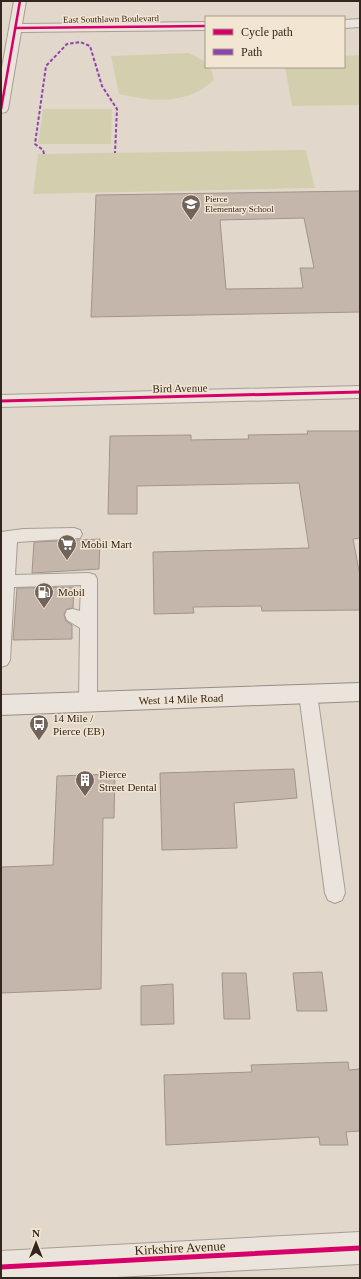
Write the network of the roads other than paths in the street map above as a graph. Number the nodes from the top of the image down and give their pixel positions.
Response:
1 (20, 1) edge
2 (360, 23) edge
3 (345, 24) edge
4 (205, 26) edge
5 (16, 28) junction
6 (3, 88) edge
7 (1, 109) edge
8 (360, 392) edge
9 (1, 401) edge
10 (74, 534) dead end
11 (5, 537) edge
12 (6, 581) junction
13 (73, 616) dead end
14 (6, 617) edge
15 (88, 625) junction
16 (1, 660) edge
17 (360, 692) edge
18 (308, 694) junction
19 (88, 703) junction
20 (1, 705) edge
21 (335, 893) dead end
22 (360, 1248) edge
23 (1, 1267) edge

1 - 5 street
2 - 3 street
4 - 5 street, East Southlawn Boulevard
5 - 6 street
6 - 7 street
8 - 9 street, Bird Avenue
10 - 11 lane
11 - 12 lane
12 - 14 lane
12 - 15 lane
13 - 15 lane
14 - 16 lane
15 - 19 lane
17 - 18 street, West 14 Mile Road
18 - 19 street, West 14 Mile Road
18 - 21 lane
19 - 20 street, West 14 Mile Road
22 - 23 street, Kirkshire Avenue

